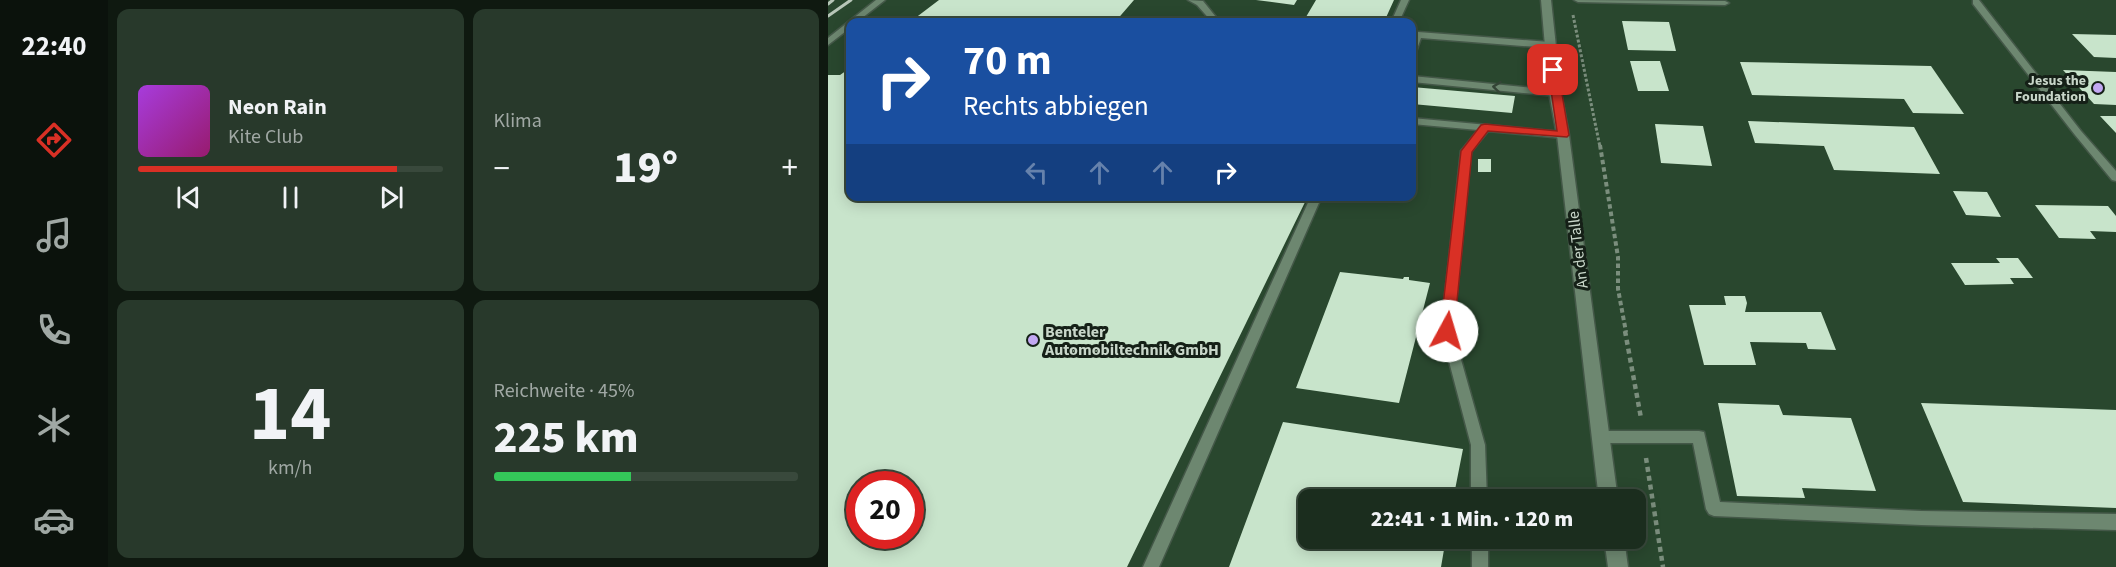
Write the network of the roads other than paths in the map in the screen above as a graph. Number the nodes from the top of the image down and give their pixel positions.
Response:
1 (881, 0) edge
2 (1192, 0) edge
3 (1405, 0) edge
4 (1546, 0) edge
5 (1578, 0) edge
6 (1976, 2) edge
7 (1725, 3) dead end
8 (858, 18) edge
9 (1213, 18) edge
10 (1397, 18) edge
11 (846, 28) edge
12 (1416, 41) edge
13 (828, 42) edge
14 (1550, 45) junction
15 (1416, 79) edge
16 (1555, 93) junction
17 (1416, 121) edge
18 (1485, 128) junction
19 (1563, 135) junction
20 (2116, 178) edge
21 (1315, 201) edge
22 (1601, 437) junction
23 (1479, 489) edge
24 (1608, 489) edge
25 (2116, 522) edge
26 (1480, 549) edge
27 (1616, 549) edge
28 (1151, 567) edge
29 (1480, 567) edge
30 (1618, 567) edge

1 - 8 lane
2 - 9 lane
3 - 10 lane
4 - 14 street, An der Talle
5 - 7 lane
6 - 20 lane
11 - 13 lane
12 - 14 lane
14 - 16 street, An der Talle
16 -> 15 lane
16 - 19 street, An der Talle
17 - 18 lane
18 - 19 lane
18 - 23 lane
19 - 22 street, An der Talle
21 - 28 lane
22 - 24 street, An der Talle
22 - 25 lane
26 - 29 lane
27 - 30 street

